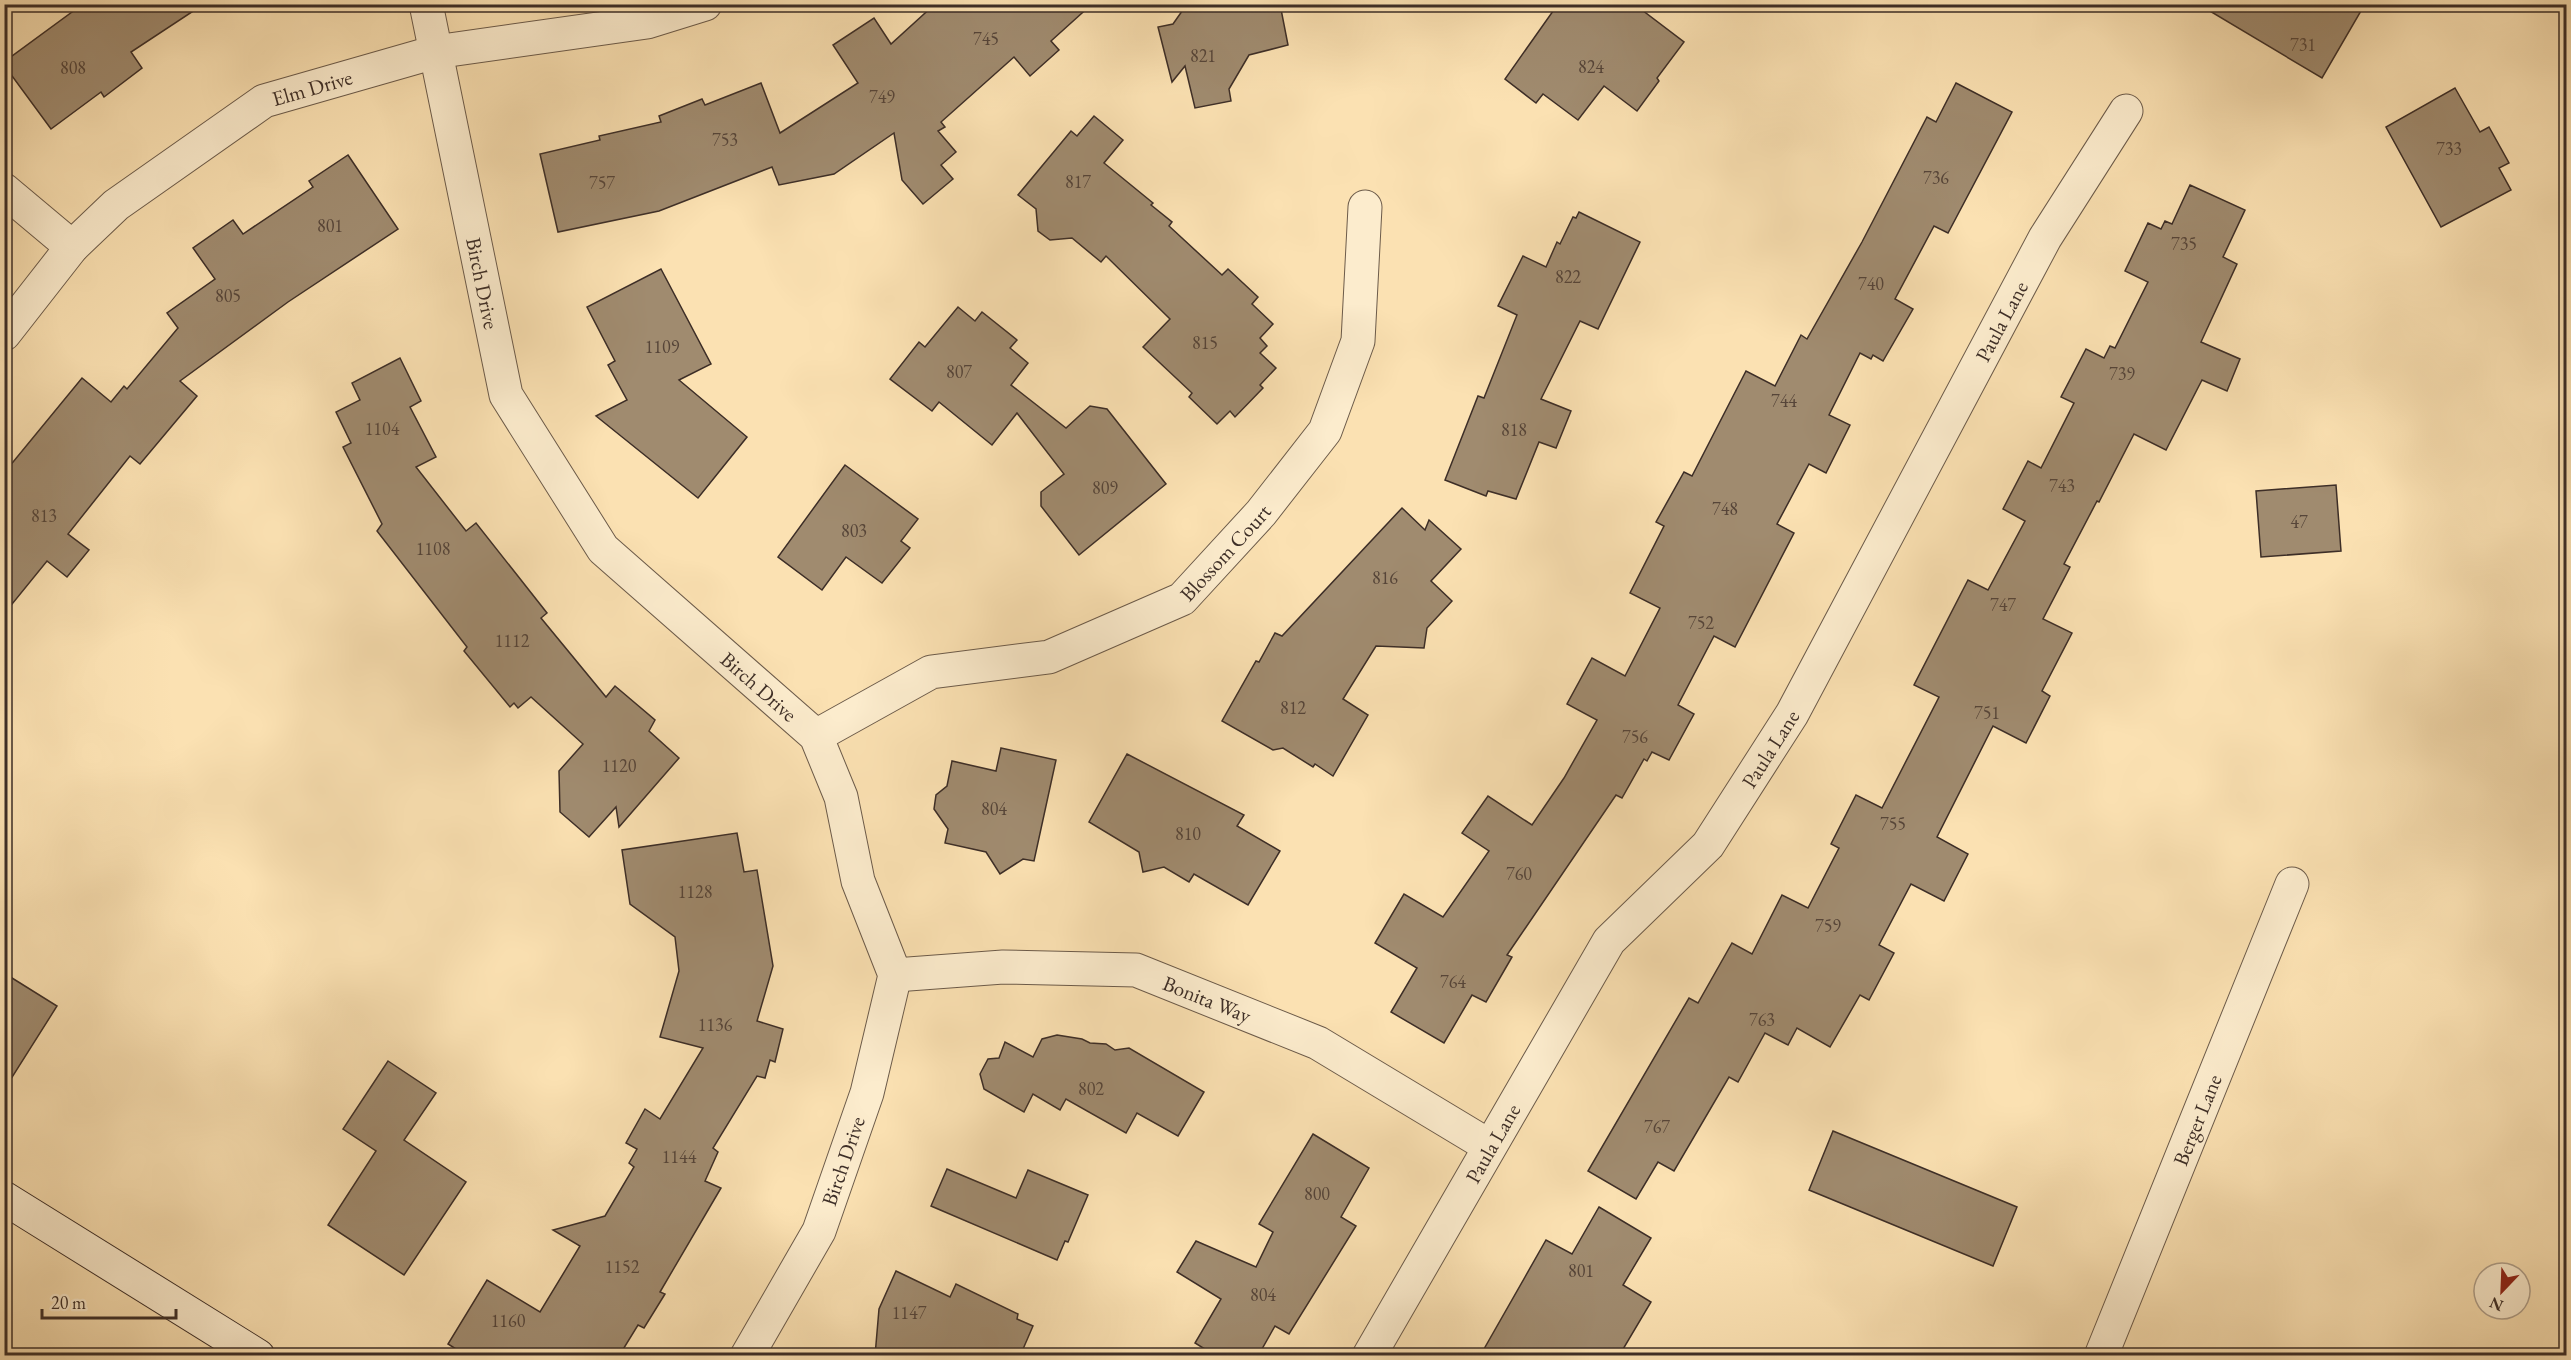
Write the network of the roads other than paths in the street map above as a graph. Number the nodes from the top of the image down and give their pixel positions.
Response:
1 (426, 4) edge
2 (705, 4) edge
3 (435, 52) junction
4 (2126, 111) dead end
5 (4, 190) edge
6 (1365, 207) dead end
7 (72, 247) junction
8 (4, 334) edge
9 (816, 736) junction
10 (2292, 884) dead end
11 (895, 975) junction
12 (1489, 1146) junction
13 (4, 1198) edge
14 (258, 1356) edge
15 (747, 1356) edge
16 (1369, 1356) edge
17 (2101, 1356) edge

1 - 3 street, Birch Drive
2 - 3 street, Elm Drive
3 - 7 street, Elm Drive
3 - 9 street, Birch Drive
4 - 12 street, Paula Lane
5 - 7 street
6 - 9 street, Blossom Court
7 - 8 street, Elm Drive
9 - 11 street, Birch Drive
10 - 17 street, Berger Lane
11 - 12 street, Bonita Way
11 - 15 street, Birch Drive
12 - 16 street, Paula Lane
13 - 14 street

